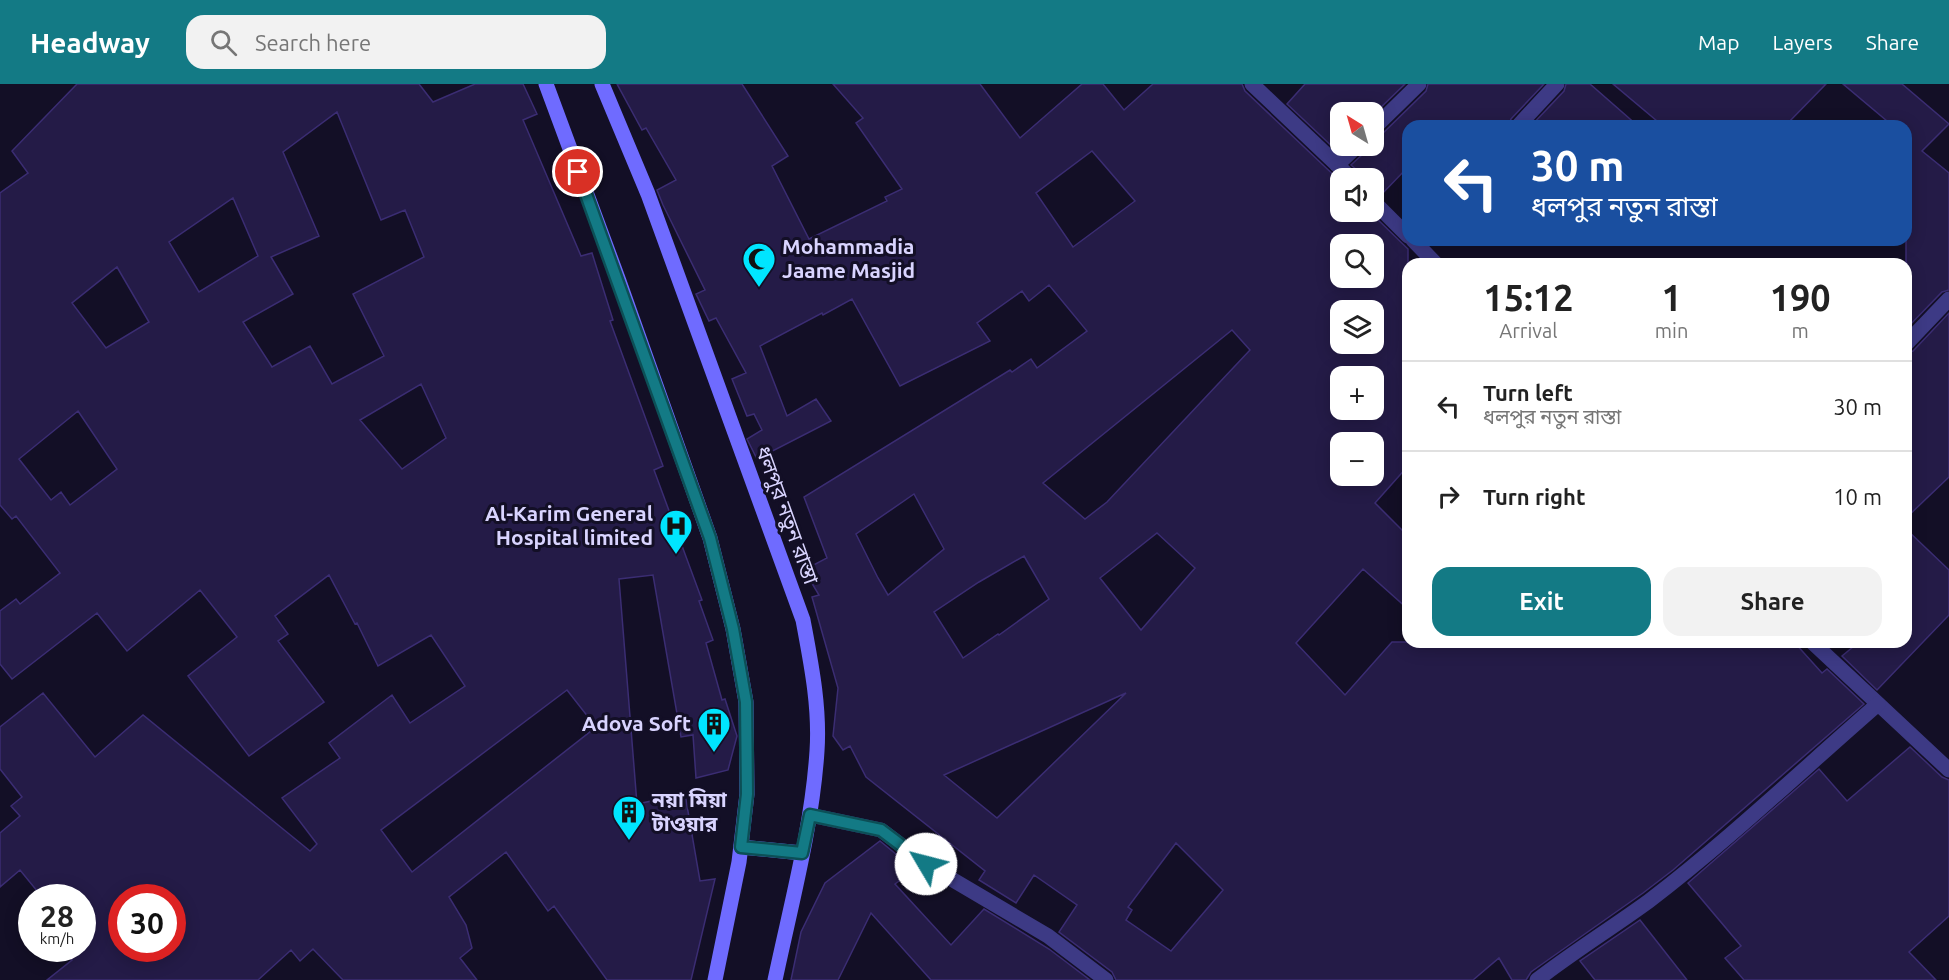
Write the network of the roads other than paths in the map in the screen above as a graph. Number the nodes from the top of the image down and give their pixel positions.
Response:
1 (546, 84) edge
2 (602, 84) edge
3 (1252, 84) edge
4 (1419, 84) edge
5 (1557, 84) edge
6 (1384, 119) edge
7 (1524, 120) edge
8 (1346, 156) edge
9 (1337, 165) junction
10 (1340, 168) edge
11 (1384, 212) edge
12 (1402, 230) edge
13 (1419, 246) edge
14 (1430, 258) edge
15 (1949, 299) edge
16 (1912, 338) edge
17 (1818, 648) edge
18 (1878, 704) junction
19 (1949, 770) edge
20 (810, 815) junction
21 (741, 847) junction
22 (802, 853) junction
23 (715, 980) edge
24 (775, 980) edge
25 (1106, 980) edge
26 (1537, 980) edge

1 - 21 main road
2 - 20 main road, ধলপুর নতুন রাস্তা
3 - 9 street
4 - 6 street
5 - 7 street
8 - 9 street
9 - 10 street
11 - 12 street
13 - 14 street
15 - 16 street
17 - 18 street
18 - 19 street
18 - 26 street
20 - 22 main road, ধলপুর নতুন রাস্তা
20 - 25 street
21 - 22 main road
21 - 23 main road
22 - 24 main road, ধলপুর নতুন রাস্তা

